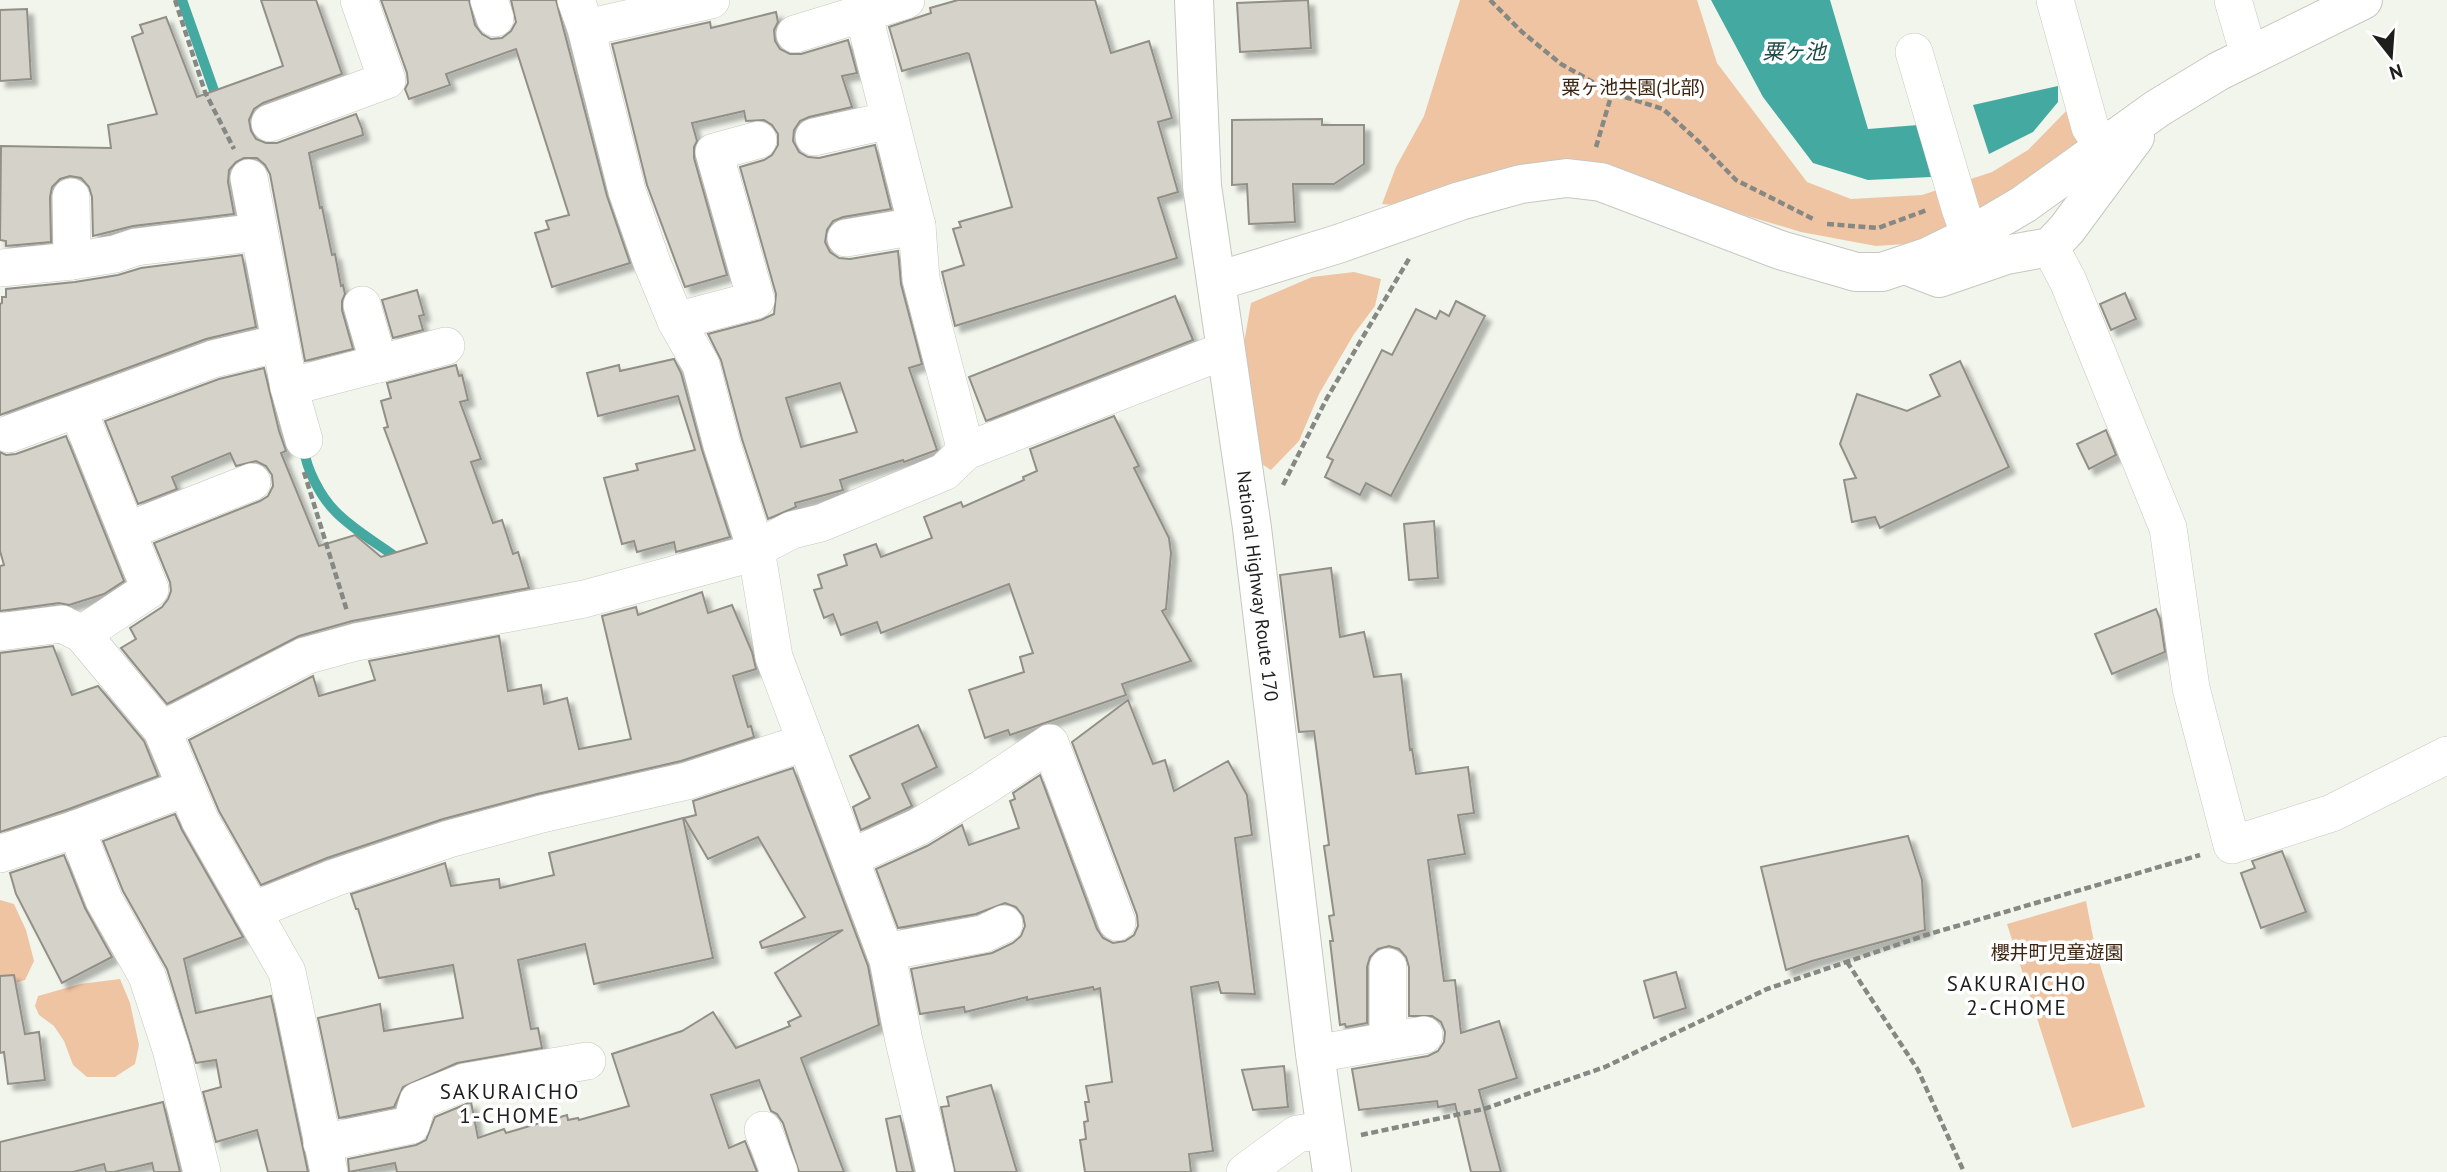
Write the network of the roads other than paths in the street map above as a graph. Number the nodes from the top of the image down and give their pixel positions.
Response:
1 (359, 0) edge
2 (710, 0) edge
3 (906, 0) edge
4 (1194, 0) edge
5 (2055, 0) edge
6 (2233, 0) edge
7 (2363, 0) edge
8 (863, 12) junction
9 (581, 14) edge
10 (794, 34) dead end
11 (2247, 46) junction
12 (1914, 52) dead end
13 (2158, 108) junction
14 (890, 120) junction
15 (270, 123) dead end
16 (2096, 136) junction
17 (814, 137) dead end
18 (758, 140) dead end
19 (249, 178) road end
20 (71, 197) dead end
21 (917, 226) junction
22 (259, 233) junction
23 (1970, 236) junction
24 (846, 239) dead end
25 (2050, 247) junction
26 (72, 261) junction
27 (1903, 265) junction
28 (0, 268) edge
29 (1216, 278) junction
30 (362, 305) dead end
31 (676, 321) junction
32 (280, 343) junction
33 (446, 346) dead end
34 (1226, 350) junction
35 (379, 364) junction
36 (289, 387) junction
37 (78, 410) junction
38 (9, 434) dead end
39 (304, 440) road end
40 (966, 451) junction
41 (252, 482) dead end
42 (127, 531) junction
43 (756, 549) junction
44 (0, 632) edge
45 (82, 634) junction
46 (162, 730) junction
47 (806, 742) junction
48 (2447, 755) edge
49 (185, 788) junction
50 (76, 829) junction
51 (0, 854) edge
52 (850, 858) junction
53 (252, 911) junction
54 (1117, 922) dead end
55 (1003, 924) dead end
56 (885, 952) junction
57 (1388, 967) dead end
58 (1424, 1035) dead end
59 (1388, 1041) junction
60 (1315, 1054) junction
61 (587, 1061) dead end
62 (763, 1130) dead end
63 (1326, 1130) junction
64 (326, 1157) edge
65 (202, 1172) edge
66 (779, 1172) edge
67 (935, 1172) edge
68 (1245, 1172) edge
69 (1332, 1172) edge

1 - 15 street
2 - 9 street
3 - 8 street
4 - 29 main road, National Highway Route 170
5 - 16 street
6 - 11 street
7 - 11 main road
8 - 10 street
8 - 14 street
9 - 31 street
11 - 13 main road
12 - 23 street
13 - 16 main road
13 - 25 main road
14 - 17 street
14 - 21 street
16 - 23 main road
18 - 31 street
19 - 22 street
20 - 26 street
21 - 24 street
21 - 40 street
22 - 26 street
22 - 32 street
23 - 27 main road
25 - 27 main road
25 - 48 street
26 - 28 street
27 - 29 main road
29 - 34 main road, National Highway Route 170
30 - 35 street
31 - 43 street
32 - 36 street
32 - 37 street
33 - 35 street
34 - 40 street
34 - 60 main road, National Highway Route 170
35 - 36 street
36 - 39 street
37 - 38 street
37 - 42 street
40 - 43 street
41 - 42 street
42 - 45 street
43 - 46 street
43 - 47 street
44 - 45 street
45 - 46 street
46 - 49 street
47 - 52 street
47 - 53 street
49 - 50 street
49 - 53 street
50 - 51 street
50 - 65 street
52 - 54 street
52 - 56 street
53 - 64 street
55 - 56 street
56 - 67 street
57 - 59 street
58 - 59 street
59 - 60 street
60 - 63 main road, National Highway Route 170
61 - 64 street
62 - 66 street
63 - 68 street
63 - 69 main road, National Highway Route 170

